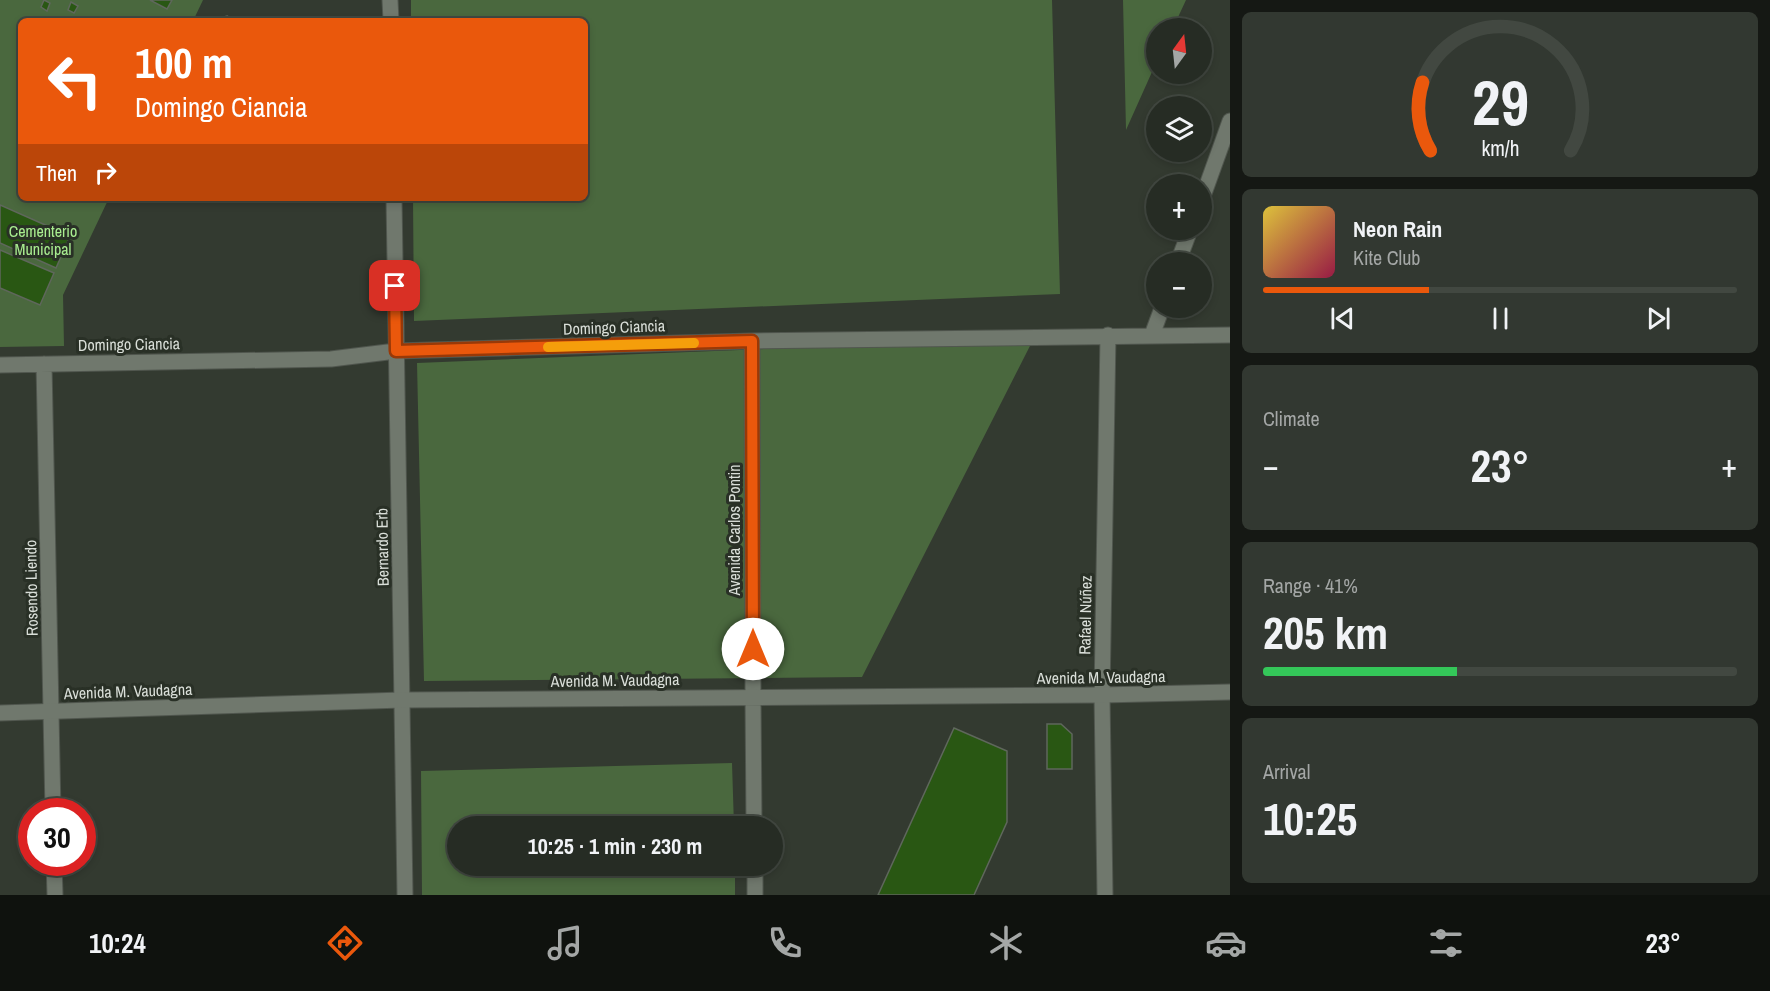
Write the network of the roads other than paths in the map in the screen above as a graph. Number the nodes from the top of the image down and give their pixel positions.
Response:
1 (390, 0) edge
2 (391, 18) edge
3 (1230, 121) edge
4 (1211, 174) edge
5 (394, 201) edge
6 (1158, 318) edge
7 (1108, 335) junction
8 (1230, 335) edge
9 (1152, 336) junction
10 (752, 341) junction
11 (396, 351) junction
12 (44, 364) junction
13 (0, 365) edge
14 (1230, 692) edge
15 (1102, 695) junction
16 (753, 696) junction
17 (402, 700) junction
18 (52, 712) junction
19 (0, 713) edge
20 (53, 798) edge
21 (754, 816) edge
22 (54, 876) edge
23 (755, 876) edge
24 (55, 895) edge
25 (405, 895) edge
26 (755, 895) edge
27 (1105, 895) edge

1 - 2 street
3 - 4 street
5 - 11 street, Bernardo Erb
6 - 9 street
7 - 9 street, Domingo Ciancia
7 - 10 street, Domingo Ciancia
7 - 15 street, Rafael Núñez
8 - 9 street, Domingo Ciancia
10 - 11 street, Domingo Ciancia
10 - 16 street, Avenida Carlos Pontin
11 - 12 street, Domingo Ciancia
11 - 17 street, Bernardo Erb
12 - 13 street, Domingo Ciancia
12 - 18 street, Rosendo Liendo
14 - 15 street, Avenida M. Vaudagna
15 - 16 street, Avenida M. Vaudagna
15 - 27 street, Rafael Núñez
16 - 17 street, Avenida M. Vaudagna
16 - 21 street, Avenida Carlos Pontin
17 - 18 street, Avenida M. Vaudagna
17 - 25 street, Bernardo Erb
18 - 19 street, Avenida M. Vaudagna
18 - 20 street, Rosendo Liendo
22 - 24 street
23 - 26 street

